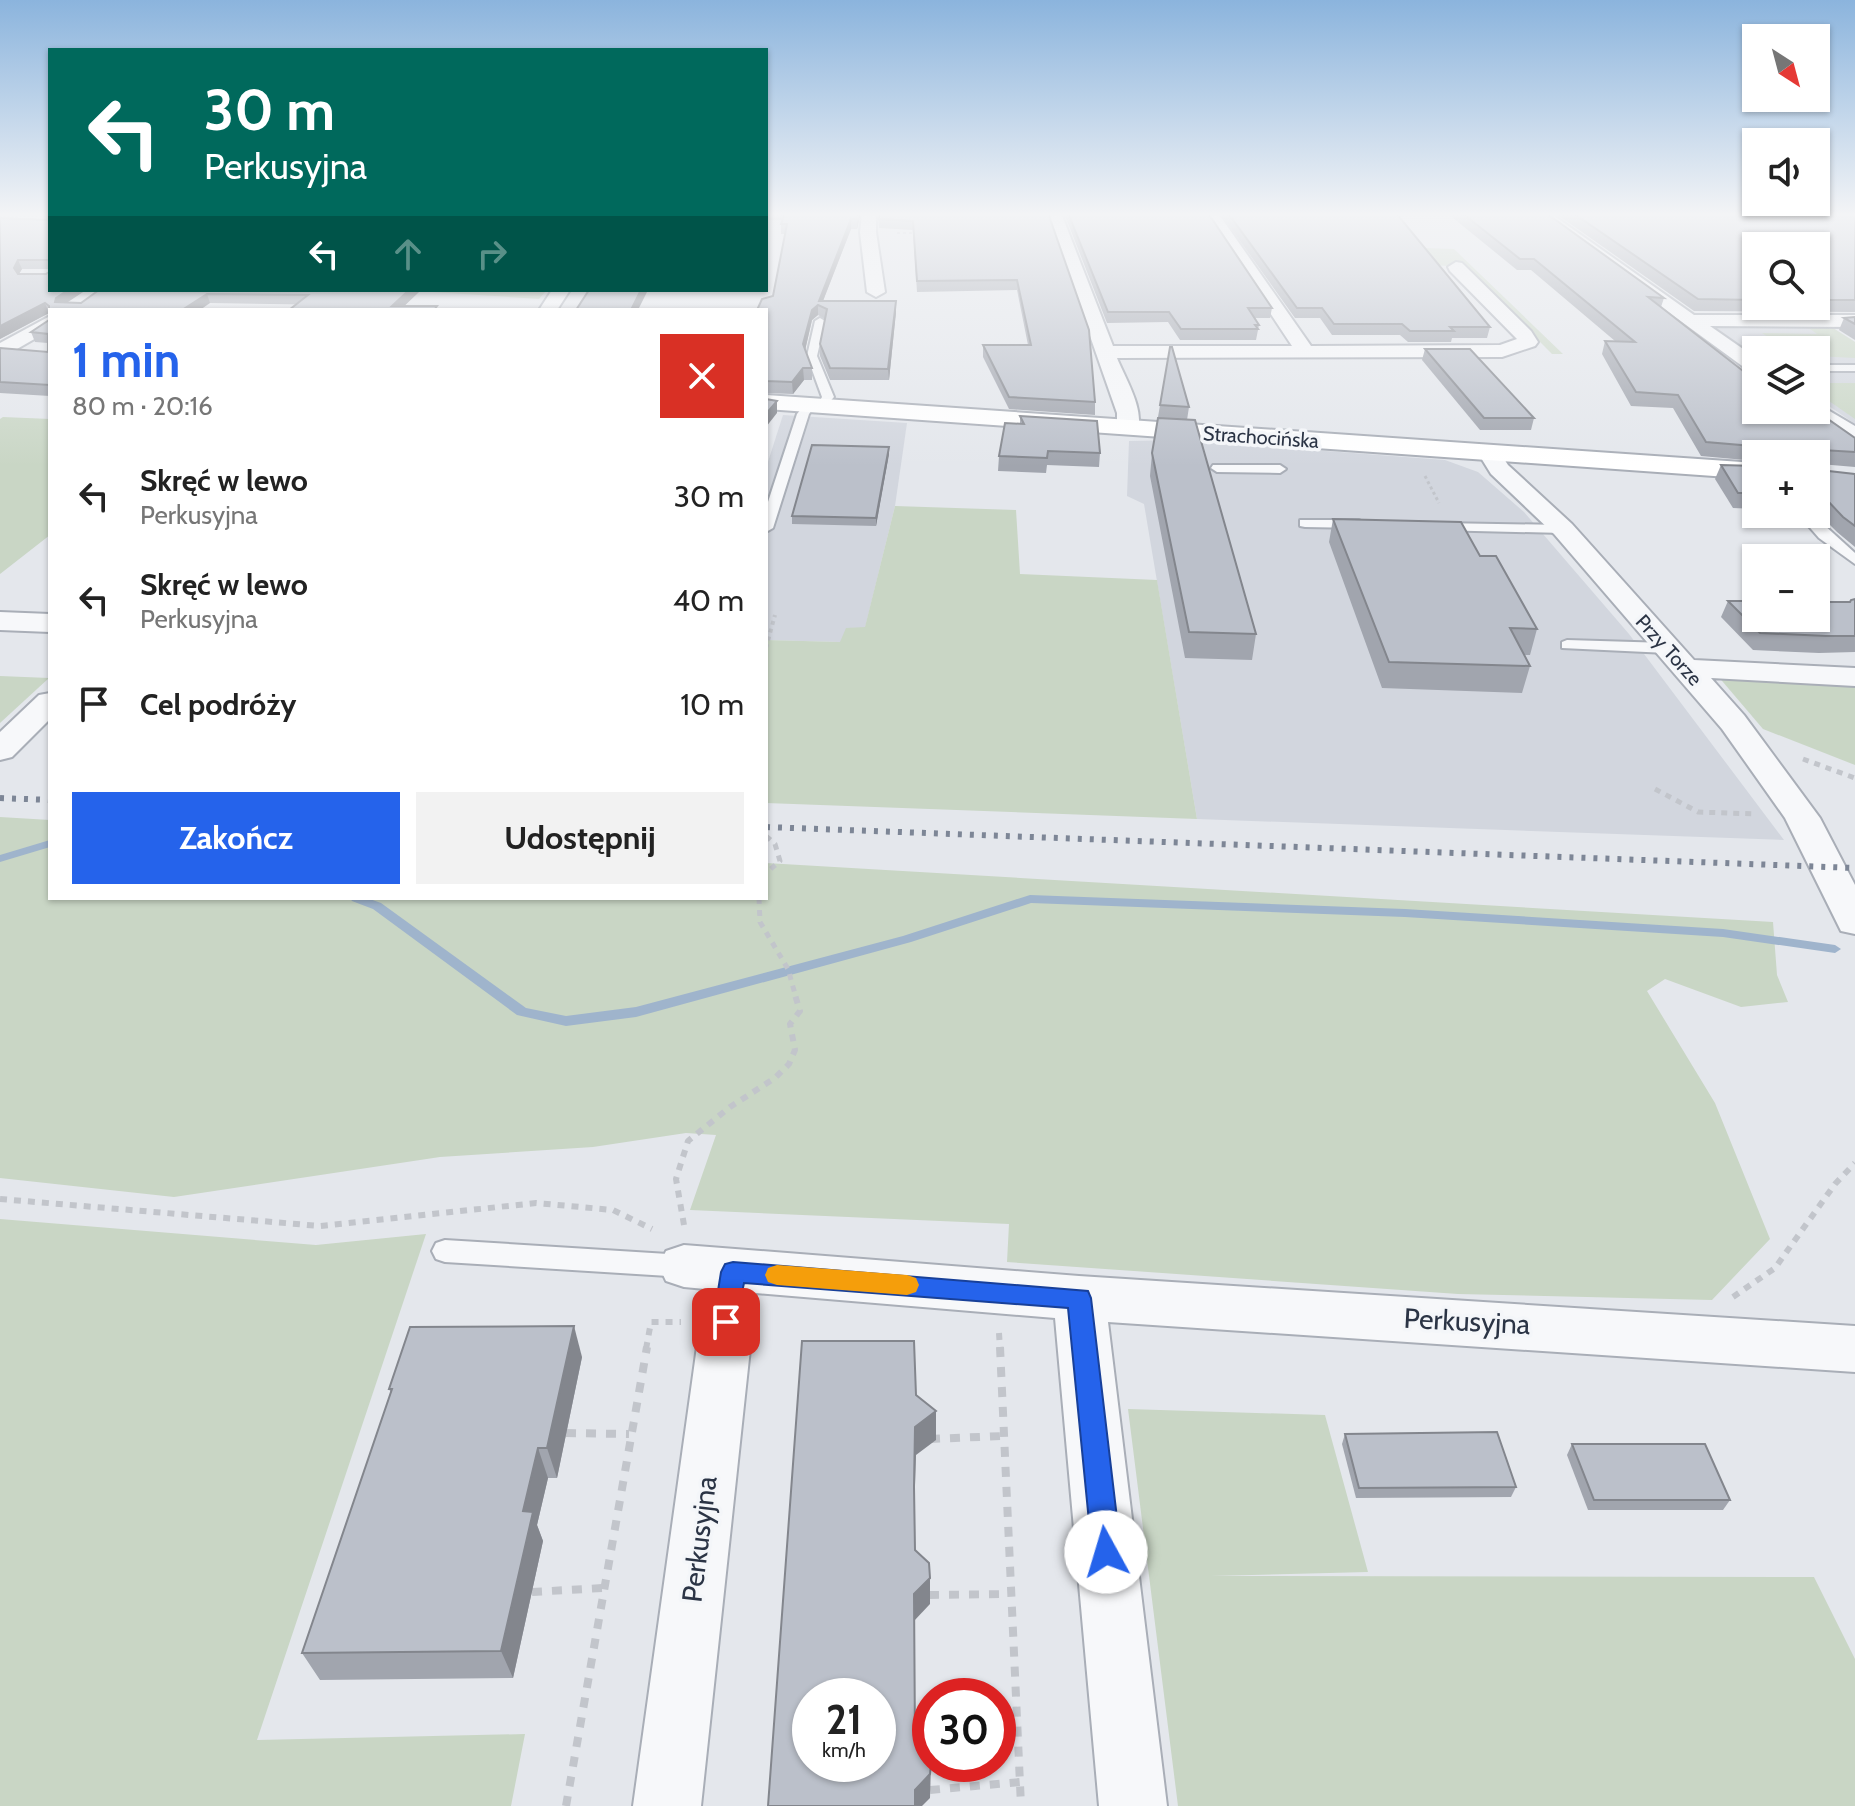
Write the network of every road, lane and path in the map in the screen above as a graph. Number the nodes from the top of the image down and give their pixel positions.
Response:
1 (1085, 297) edge
2 (1269, 297) edge
3 (1486, 297) edge
4 (1659, 297) edge
5 (1691, 320) junction
6 (820, 321) edge
7 (1855, 321) edge
8 (45, 325) edge
9 (1, 349) edge
10 (1304, 349) junction
11 (1105, 352) junction
12 (48, 353) edge
13 (1742, 357) edge
14 (1830, 368) edge
15 (1855, 368) edge
16 (768, 402) edge
17 (816, 406) junction
18 (1830, 419) edge
19 (1128, 428) junction
20 (1855, 436) edge
21 (1489, 453) junction
22 (1217, 468) dead end
23 (1280, 469) dead end
24 (1742, 470) edge
25 (768, 522) edge
26 (1305, 523) dead end
27 (1379, 525) edge
28 (1424, 526) edge
29 (1818, 528) edge
30 (1563, 529) junction
31 (1855, 560) edge
32 (775, 615) dead end
33 (0, 621) edge
34 (48, 623) edge
35 (768, 641) edge
36 (1567, 645) dead end
37 (1675, 658) junction
38 (1855, 677) edge
39 (48, 704) edge
40 (0, 750) edge
41 (1655, 789) dead end
42 (1802, 818) junction
43 (768, 838) edge
44 (768, 871) edge
45 (759, 900) edge
46 (1855, 922) edge
47 (1855, 1163) edge
48 (0, 1199) edge
49 (445, 1251) dead end
50 (714, 1287) junction
51 (997, 1292) junction
52 (1079, 1298) junction
53 (1746, 1341) junction
54 (1855, 1349) edge
55 (566, 1433) dead end
56 (629, 1434) junction
57 (1003, 1436) junction
58 (929, 1439) edge
59 (603, 1588) junction
60 (532, 1592) dead end
61 (1009, 1594) junction
62 (929, 1595) edge
63 (1020, 1782) junction
64 (930, 1790) edge
65 (566, 1806) edge
66 (667, 1806) edge
67 (1021, 1806) edge
68 (1133, 1806) edge

1 - 11 street
2 - 10 street
3 - 10 street
4 - 5 street
5 - 7 street
5 - 13 street
6 - 17 lane
8 - 9 street
9 - 12 main road
10 - 11 street
11 - 19 street
14 - 15 lane
16 - 17 main road, Strachocińska
17 - 19 main road, Strachocińska
17 - 25 lane
18 - 20 street
19 - 21 main road, Strachocińska
21 - 24 main road, Strachocińska
21 - 30 street, Przy Torze
22 - 23 lane
26 - 27 lane
28 - 30 lane
29 - 31 lane
30 - 37 street, Przy Torze
32 - 35 path
33 - 34 street
36 - 37 lane
37 - 38 street
37 - 42 street, Przy Torze
39 - 40 street
41 - 42 path
42 - 46 street, Przy Torze
43 - 44 path
45 - 50 path
47 - 53 path
48 - 50 path
49 - 50 lane
50 - 51 street, Perkusyjna
50 - 56 path
50 - 66 street, Perkusyjna
51 - 52 street, Perkusyjna
51 - 57 path
52 - 53 street, Perkusyjna
52 - 68 street
53 - 54 street, Perkusyjna
55 - 56 path
56 - 59 path
57 - 58 path
57 - 61 path
59 - 60 path
59 - 65 path
61 - 62 path
61 - 63 path
63 - 64 path
63 - 67 path

